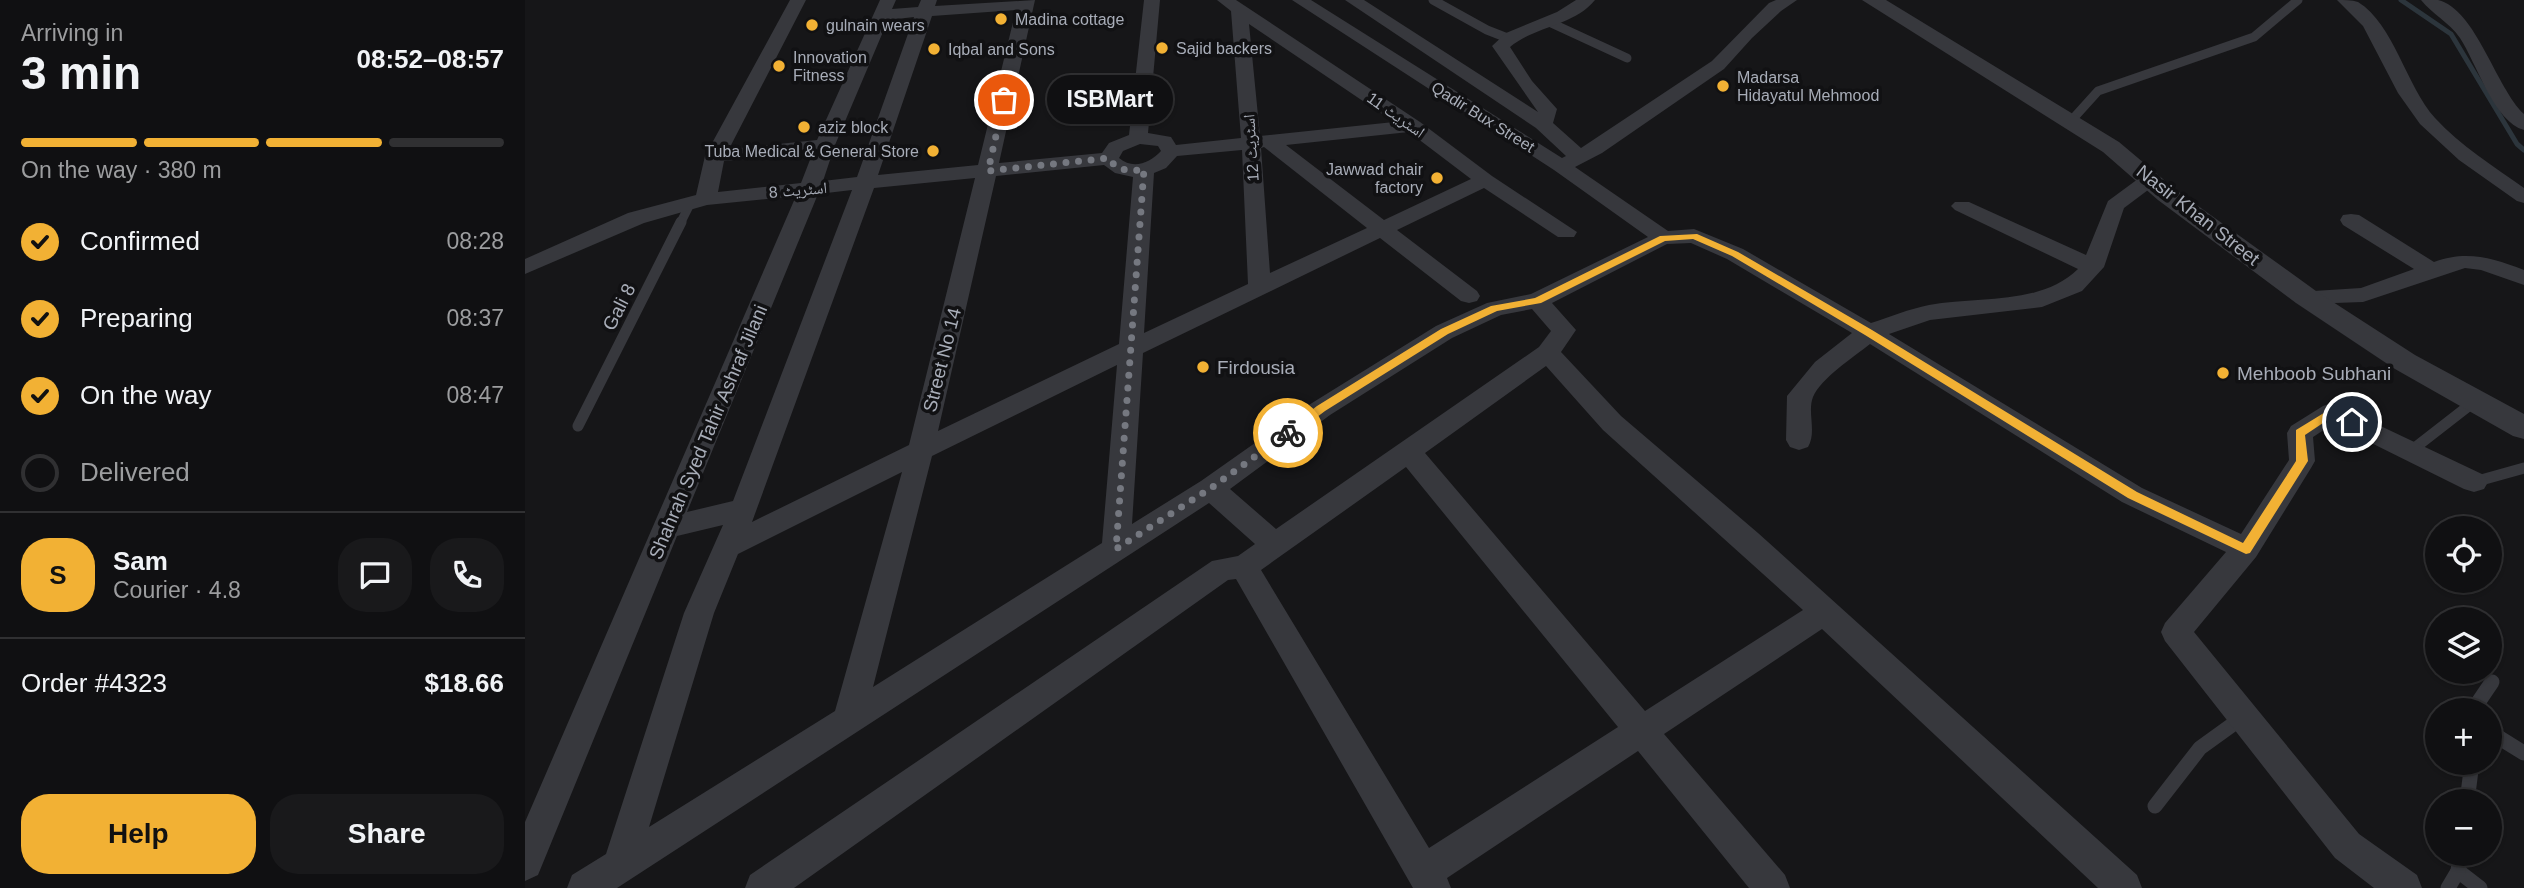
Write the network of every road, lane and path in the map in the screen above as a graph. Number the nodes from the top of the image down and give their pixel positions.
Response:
1 (798, 0) edge
2 (1152, 0) edge
3 (1300, 0) edge
4 (1353, 0) edge
5 (1433, 0) edge
6 (1587, 0) edge
7 (1789, 0) edge
8 (1873, 0) edge
9 (2298, 0) edge
10 (2345, 0) edge
11 (2429, 0) edge
12 (1027, 2) edge
13 (1232, 4) edge
14 (927, 6) edge
15 (885, 8) edge
16 (1549, 22) junction
17 (1510, 39) junction
18 (1627, 58) dead end
19 (2070, 122) junction
20 (1543, 124) junction
21 (2524, 124) edge
22 (1413, 126) junction
23 (1138, 138) junction
24 (1260, 142) junction
25 (825, 145) junction
26 (1171, 151) junction
27 (715, 156) junction
28 (1579, 157) junction
29 (1109, 158) junction
30 (1561, 166) junction
31 (1144, 169) junction
32 (988, 171) junction
33 (1485, 180) junction
34 (2149, 180) junction
35 (865, 184) junction
36 (810, 188) junction
37 (2524, 197) edge
38 (698, 202) junction
39 (1962, 206) dead end
40 (2351, 220) dead end
41 (1382, 229) junction
42 (1566, 232) dead end
43 (1663, 238) junction
44 (525, 267) edge
45 (2093, 267) junction
46 (2431, 270) junction
47 (2524, 278) edge
48 (1260, 288) junction
49 (1469, 296) dead end
50 (2306, 297) junction
51 (1537, 301) junction
52 (1869, 332) junction
53 (1133, 346) junction
54 (1548, 353) junction
55 (2476, 401) junction
56 (578, 426) dead end
57 (2524, 428) edge
58 (1799, 440) dead end
59 (921, 449) junction
60 (2412, 450) junction
61 (1409, 452) junction
62 (2524, 468) edge
63 (2475, 481) joint
64 (1211, 488) junction
65 (743, 509) junction
66 (669, 527) junction
67 (1275, 545) junction
68 (727, 547) junction
69 (1116, 549) junction
70 (2246, 549) junction
71 (1244, 567) junction
72 (1825, 611) junction
73 (2244, 717) junction
74 (849, 718) junction
75 (1640, 730) junction
76 (2502, 739) edge
77 (2524, 753) edge
78 (2155, 806) dead end
79 (525, 863) edge
80 (620, 865) junction
81 (2457, 866) edge
82 (2462, 866) edge
83 (1429, 880) edge
84 (585, 888) edge
85 (763, 888) edge
86 (1772, 888) edge
87 (2124, 888) edge
88 (2404, 888) edge
89 (2448, 888) edge
90 (2480, 888) edge

1 - 27 street
2 - 23 street
3 - 30 street, Qadir Bux Street
4 - 20 street
5 - 17 lane
6 - 16 street
7 - 28 street
8 - 19 street, Nasir Khan Street
9 - 19 lane
10 - 37 street
11 - 21 street
12 - 14 street
12 - 32 street, Street No 14
13 - 22 street, اسٹریٹ 11
13 - 24 street, اسٹریٹ 12
14 - 15 street
14 - 35 street
15 - 25 street, Shahrah Syed Tahir Ashraf Jilani
16 - 17 street
16 - 18 lane
17 - 20 street
19 - 34 street, Nasir Khan Street
20 - 28 street
22 - 24 street
22 - 33 street, اسٹریٹ 11
23 - 26 street
23 - 29 street
24 - 26 street
24 - 41 street
24 - 48 street, اسٹریٹ 12
25 - 27 street
25 - 36 street, Shahrah Syed Tahir Ashraf Jilani
26 - 31 street
27 - 38 street
28 - 30 street
29 - 31 street
29 - 32 street, اسٹریٹ 8
30 - 43 street, Qadir Bux Street
31 - 53 street
32 - 35 street, اسٹریٹ 8
32 - 59 street, Street No 14
33 - 41 street
33 - 42 street, اسٹریٹ 11
34 - 45 street
34 - 50 street, Nasir Khan Street
35 - 36 street, اسٹریٹ 8
35 - 65 street
36 - 38 street, اسٹریٹ 8
36 - 66 street, Shahrah Syed Tahir Ashraf Jilani
38 - 44 street, اسٹریٹ 8
38 - 56 lane, Gali 8
39 - 45 street
40 - 46 street
41 - 48 street
41 - 49 street
43 - 51 street
43 - 52 street
45 - 52 street
46 - 47 street
46 - 50 street
48 - 53 street
50 - 55 street, Nasir Khan Street
51 - 54 street
51 - 64 street
52 - 58 street
52 - 70 street
53 - 59 street
53 - 69 street
54 - 61 street
54 - 72 street
55 - 57 street, Nasir Khan Street
55 - 60 lane
59 - 68 street
59 - 74 street, Street No 14
60 - 63 street
60 - 70 street
61 - 67 street
61 - 75 street
62 - 63 lane
64 - 67 street
64 - 69 street
65 - 66 street
65 - 68 street
66 - 79 street, Shahrah Syed Tahir Ashraf Jilani
67 - 71 street
68 - 80 street
69 - 74 street
70 - 73 street
71 - 83 street
71 - 85 street
72 - 75 street
72 - 87 street
73 - 78 lane
73 - 88 street
74 - 80 street
75 - 83 street
75 - 86 street
76 - 77 lane
80 - 84 street
81 - 89 lane
82 - 90 lane

